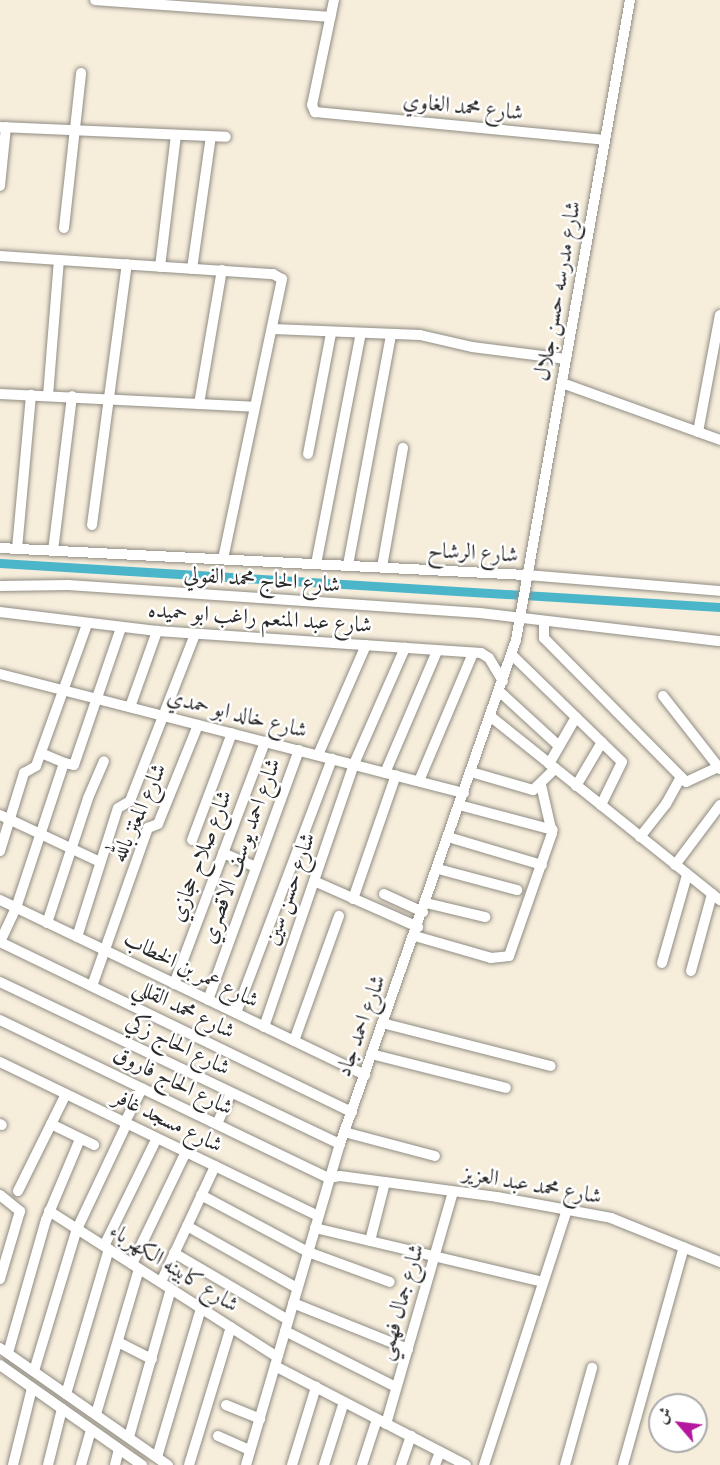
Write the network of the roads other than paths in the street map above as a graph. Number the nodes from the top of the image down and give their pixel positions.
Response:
1 (95, 0) edge
2 (334, 0) edge
3 (630, 0) edge
4 (144, 2) edge
5 (330, 17) junction
6 (81, 73) dead end
7 (3, 127) edge
8 (74, 130) junction
9 (176, 135) junction
10 (211, 136) junction
11 (226, 137) dead end
12 (605, 140) junction
13 (0, 186) edge
14 (64, 228) dead end
15 (0, 256) edge
16 (59, 260) junction
17 (127, 264) junction
18 (160, 267) junction
19 (192, 268) junction
20 (222, 270) junction
21 (720, 315) edge
22 (273, 329) junction
23 (331, 333) junction
24 (361, 333) junction
25 (391, 335) junction
26 (566, 359) junction
27 (562, 383) junction
28 (0, 394) edge
29 (31, 396) junction
30 (48, 396) junction
31 (72, 396) junction
32 (110, 397) junction
33 (199, 404) junction
34 (254, 407) junction
35 (698, 432) junction
36 (720, 440) edge
37 (404, 448) dead end
38 (308, 454) dead end
39 (92, 525) dead end
40 (0, 548) edge
41 (17, 549) junction
42 (53, 551) junction
43 (223, 559) junction
44 (316, 564) junction
45 (348, 565) junction
46 (382, 567) junction
47 (526, 575) junction
48 (0, 586) edge
49 (720, 591) edge
50 (523, 604) joint
51 (0, 612) edge
52 (521, 618) junction
53 (544, 621) junction
54 (87, 624) junction
55 (121, 628) junction
56 (157, 631) junction
57 (195, 634) junction
58 (720, 641) edge
59 (366, 645) junction
60 (405, 648) junction
61 (437, 651) junction
62 (473, 653) junction
63 (512, 655) junction
64 (0, 674) edge
65 (501, 686) junction
66 (63, 690) junction
67 (663, 696) dead end
68 (95, 698) junction
69 (130, 707) junction
70 (165, 716) junction
71 (490, 716) junction
72 (576, 717) junction
73 (198, 725) junction
74 (232, 733) junction
75 (265, 742) junction
76 (602, 742) junction
77 (559, 746) junction
78 (299, 750) junction
79 (41, 753) junction
80 (318, 755) junction
81 (332, 759) junction
82 (104, 761) dead end
83 (64, 763) junction
84 (354, 764) junction
85 (552, 766) junction
86 (720, 767) edge
87 (471, 772) junction
88 (390, 774) junction
89 (681, 777) junction
90 (419, 781) junction
91 (541, 786) junction
92 (576, 786) junction
93 (464, 793) junction
94 (459, 805) junction
95 (601, 805) junction
96 (720, 805) edge
97 (5, 818) edge
98 (553, 830) junction
99 (41, 835) junction
100 (448, 837) junction
101 (640, 837) junction
102 (192, 840) dead end
103 (72, 849) junction
104 (0, 851) edge
105 (223, 853) junction
106 (100, 862) junction
107 (542, 865) junction
108 (675, 866) junction
109 (256, 867) junction
110 (438, 869) junction
111 (687, 874) junction
112 (314, 881) junction
113 (517, 890) dead end
114 (384, 894) dead end
115 (716, 897) edge
116 (353, 899) junction
117 (0, 900) edge
118 (424, 907) junction
119 (16, 908) junction
120 (339, 916) dead end
121 (485, 917) dead end
122 (48, 923) junction
123 (416, 932) junction
124 (77, 937) junction
125 (0, 942) edge
126 (107, 951) junction
127 (662, 963) dead end
128 (691, 971) dead end
129 (0, 982) edge
130 (174, 984) junction
131 (92, 986) junction
132 (208, 1000) junction
133 (236, 1013) junction
134 (0, 1020) edge
135 (382, 1023) junction
136 (264, 1027) junction
137 (294, 1041) junction
138 (371, 1054) junction
139 (0, 1062) edge
140 (551, 1066) dead end
141 (365, 1075) junction
142 (142, 1088) junction
143 (506, 1088) dead end
144 (231, 1093) junction
145 (66, 1094) junction
146 (352, 1112) junction
147 (126, 1123) junction
148 (51, 1124) junction
149 (217, 1124) junction
150 (344, 1132) junction
151 (157, 1138) junction
152 (80, 1139) junction
153 (340, 1144) junction
154 (94, 1145) dead end
155 (186, 1152) junction
156 (435, 1156) dead end
157 (215, 1166) junction
158 (329, 1178) junction
159 (385, 1182) junction
160 (18, 1191) dead end
161 (453, 1192) junction
162 (0, 1195) edge
163 (201, 1195) junction
164 (567, 1210) junction
165 (49, 1211) junction
166 (318, 1216) junction
167 (187, 1226) junction
168 (315, 1228) junction
169 (77, 1229) junction
170 (370, 1241) junction
171 (106, 1247) junction
172 (684, 1247) junction
173 (308, 1252) junction
174 (174, 1253) junction
175 (434, 1256) junction
176 (720, 1262) edge
177 (136, 1266) junction
178 (0, 1279) edge
179 (160, 1282) junction
180 (390, 1282) dead end
181 (543, 1282) junction
182 (297, 1288) junction
183 (171, 1289) junction
184 (293, 1303) junction
185 (201, 1308) junction
186 (286, 1326) junction
187 (231, 1327) junction
188 (118, 1342) junction
189 (408, 1349) junction
190 (4, 1350) edge
191 (152, 1359) junction
192 (276, 1361) junction
193 (0, 1365) edge
194 (592, 1368) dead end
195 (34, 1371) junction
196 (316, 1387) junction
197 (396, 1387) junction
198 (32, 1388) junction
199 (66, 1394) junction
200 (344, 1402) junction
201 (226, 1405) dead end
202 (62, 1409) junction
203 (96, 1414) junction
204 (260, 1419) junction
205 (382, 1421) junction
206 (91, 1430) junction
207 (218, 1436) dead end
208 (411, 1436) junction
209 (129, 1437) junction
210 (119, 1449) junction
211 (250, 1450) junction
212 (440, 1452) junction
213 (157, 1457) junction
214 (13, 1465) edge
215 (48, 1465) edge
216 (81, 1465) edge
217 (116, 1465) edge
218 (142, 1465) edge
219 (168, 1465) edge
220 (189, 1465) edge
221 (246, 1465) edge
222 (292, 1465) edge
223 (324, 1465) edge
224 (362, 1465) edge
225 (401, 1465) edge
226 (435, 1465) edge
227 (466, 1465) edge
228 (484, 1465) edge
229 (565, 1465) edge
230 (623, 1465) edge

1 - 4 street
2 - 5 street
3 - 12 street, شارع مدرسه حسن جلال
4 - 5 street
5 - 12 street, شارع محمد الغاوي
6 - 8 street
7 - 8 street
7 - 13 street
8 - 9 street
8 - 14 street
9 - 10 street
9 - 18 street
10 - 11 street
10 - 19 street
12 - 26 street, شارع مدرسه حسن جلال
15 - 16 street
16 - 17 street
16 - 30 street
17 - 18 street
17 - 32 street
18 - 19 street
19 - 20 street
20 - 22 street
20 - 33 street
21 - 35 street
22 - 23 street
22 - 34 street
23 - 24 street
23 - 38 street
24 - 25 street
24 - 44 street
25 - 26 street
25 - 45 street
26 - 27 street, شارع مدرسه حسن جلال
27 - 35 street
27 - 47 street, شارع مدرسه حسن جلال
28 - 29 street
29 - 30 street
29 - 41 street
30 - 31 street
31 - 32 street
31 - 42 street
32 - 33 street
32 - 39 street
33 - 34 street
34 - 43 street
35 - 36 street
37 - 46 street
40 - 41 street, شارع الرشاح
41 - 42 street, شارع الرشاح
42 - 43 street, شارع الرشاح
43 - 44 street, شارع الرشاح
44 - 45 street, شارع الرشاح
45 - 46 street, شارع الرشاح
46 - 47 street, شارع الرشاح
47 - 49 street, شارع الرشاح
47 - 50 street, شارع مدرسه حسن جلال
48 - 52 street, شارع الحاج محمد الفولي
50 - 52 street, شارع احمد جاد
51 - 54 street, شارع عبد المنعم راغب ابو حميده
52 - 53 street, شارع الحاج محمد الفولي
52 - 63 street, شارع احمد جاد
53 - 58 street, شارع الحاج محمد الفولي
53 - 89 street
54 - 55 street, شارع عبد المنعم راغب ابو حميده
54 - 66 street
55 - 56 street, شارع عبد المنعم راغب ابو حميده
55 - 68 street
56 - 57 street, شارع عبد المنعم راغب ابو حميده
56 - 69 street
57 - 59 street, شارع عبد المنعم راغب ابو حميده
57 - 70 street
59 - 60 street, شارع عبد المنعم راغب ابو حميده
59 - 80 street
60 - 61 street, شارع عبد المنعم راغب ابو حميده
60 - 84 street, شارع حسن سين
61 - 62 street, شارع عبد المنعم راغب ابو حميده
61 - 88 street
62 - 65 street
62 - 90 street
63 - 65 street, شارع احمد جاد
63 - 72 street
64 - 66 street, شارع خالد ابو حمدي
65 - 71 street, شارع احمد جاد
65 - 77 street
66 - 68 street, شارع خالد ابو حمدي
66 - 79 street
67 - 86 street
68 - 69 street, شارع خالد ابو حمدي
68 - 83 street
69 - 70 street, شارع خالد ابو حمدي
70 - 73 street, شارع خالد ابو حمدي
70 - 106 street
71 - 85 street
71 - 87 street, شارع احمد جاد
72 - 76 street
72 - 77 street
73 - 74 street, شارع خالد ابو حمدي
73 - 126 street, شارع المعتز بالله
74 - 75 street, شارع خالد ابو حمدي
74 - 102 street
75 - 78 street, شارع خالد ابو حمدي
75 - 105 street, شارع صلاح حجازي
76 - 92 street
76 - 95 street
77 - 85 street
78 - 80 street, شارع خالد ابو حمدي
78 - 109 street, شارع احمد يوسف الاقصري
79 - 83 street
79 - 97 street
80 - 81 street, شارع خالد ابو حمدي
81 - 84 street, شارع خالد ابو حمدي
81 - 133 street
82 - 103 street
83 - 99 street
84 - 88 street, شارع خالد ابو حمدي
84 - 112 street, شارع حسن سين
85 - 91 street
85 - 92 street
86 - 89 street
87 - 91 street
87 - 93 street, شارع احمد جاد
88 - 90 street, شارع خالد ابو حمدي
88 - 116 street
89 - 101 street
90 - 93 street, شارع خالد ابو حمدي
91 - 98 street
92 - 95 street
93 - 94 street, شارع احمد جاد
94 - 98 street
94 - 100 street, شارع احمد جاد
95 - 101 street
96 - 108 street
97 - 99 street
97 - 104 street
98 - 107 street
99 - 103 street
99 - 119 street
100 - 107 street
100 - 110 street, شارع احمد جاد
101 - 108 street
103 - 106 street
103 - 122 street
105 - 109 street
105 - 130 street, شارع صلاح حجازي
106 - 124 street
107 - 123 street
108 - 111 street
109 - 132 street, شارع احمد يوسف الاقصري
110 - 113 street
110 - 118 street, شارع احمد جاد
111 - 115 street
111 - 127 street
112 - 116 street
112 - 136 street, شارع حسن سين
114 - 118 street
115 - 128 street
116 - 123 street
117 - 119 street, شارع عمر بن الخطاب
118 - 121 street
118 - 123 street, شارع احمد جاد
119 - 122 street, شارع عمر بن الخطاب
119 - 125 street
120 - 137 street
122 - 124 street, شارع عمر بن الخطاب
123 - 135 street, شارع احمد جاد
124 - 126 street, شارع عمر بن الخطاب
125 - 131 street, شارع محمد القللي
126 - 130 street, شارع عمر بن الخطاب
126 - 131 street, شارع المعتز بالله
129 - 144 street, شارع الحاج زكي
130 - 132 street, شارع عمر بن الخطاب
131 - 146 street, شارع محمد القللي
132 - 133 street, شارع عمر بن الخطاب
133 - 136 street, شارع عمر بن الخطاب
134 - 142 street, شارع الحاج فاروق
135 - 138 street, شارع احمد جاد
135 - 140 street
136 - 137 street, شارع عمر بن الخطاب
137 - 141 street, شارع عمر بن الخطاب
138 - 141 street, شارع احمد جاد
138 - 143 street
139 - 145 street, شارع مسجد غافر
141 - 146 street, شارع احمد جاد
142 - 147 street
142 - 149 street, شارع الحاج فاروق
144 - 149 street
144 - 153 street, شارع الحاج زكي
145 - 147 street, شارع مسجد غافر
145 - 148 street
146 - 150 street, شارع احمد جاد
147 - 151 street, شارع مسجد غافر
147 - 169 street
148 - 152 street
148 - 160 street
149 - 158 street, شارع الحاج فاروق
150 - 153 street, شارع احمد جاد
150 - 156 street
151 - 155 street, شارع مسجد غافر
151 - 171 street
152 - 154 street
152 - 165 street
153 - 158 street, شارع احمد جاد
155 - 157 street, شارع مسجد غافر
155 - 177 street
157 - 163 street
157 - 166 street, شارع مسجد غافر
158 - 159 street, شارع محمد عبد العزيز
158 - 166 street, شارع احمد جاد
159 - 161 street, شارع محمد عبد العزيز
159 - 170 street
161 - 164 street, شارع محمد عبد العزيز
161 - 175 street, شارع جمال فهمي
162 - 178 street
163 - 167 street
163 - 173 street
164 - 172 street, شارع محمد عبد العزيز
164 - 181 street
165 - 169 street, شارع كابينه الكهرباء
165 - 190 street
166 - 168 street, شارع احمد جاد
167 - 174 street
167 - 182 street
168 - 170 street
168 - 173 street, شارع احمد جاد
169 - 171 street, شارع كابينه الكهرباء
169 - 195 street
170 - 175 street
171 - 177 street, شارع كابينه الكهرباء
171 - 199 street
172 - 176 street, شارع محمد عبد العزيز
172 - 230 street
173 - 180 street
173 - 182 street, شارع احمد جاد
174 - 179 street
174 - 186 street
175 - 181 street
175 - 189 street, شارع جمال فهمي
177 - 179 street, شارع كابينه الكهرباء
177 - 188 street
179 - 183 street, شارع كابينه الكهرباء
181 - 228 street
182 - 184 street, شارع احمد جاد
183 - 185 street, شارع كابينه الكهرباء
183 - 191 street
184 - 186 street, شارع احمد جاد
184 - 189 street
185 - 187 street, شارع كابينه الكهرباء
185 - 213 street
186 - 192 street, شارع احمد جاد
186 - 197 street
187 - 192 street, شارع كابينه الكهرباء
187 - 220 street
188 - 191 street
188 - 203 street
189 - 197 street, شارع جمال فهمي
190 - 195 street
191 - 209 street
192 - 196 street, شارع كابينه الكهرباء
192 - 204 street, شارع احمد جاد
193 - 198 street
194 - 229 street
195 - 199 street
196 - 200 street, شارع كابينه الكهرباء
196 - 222 street
197 - 205 street, شارع جمال فهمي
198 - 202 street
198 - 214 street
199 - 203 street
200 - 205 street, شارع كابينه الكهرباء
200 - 223 street
201 - 204 street
202 - 206 street
202 - 215 street
203 - 209 street
204 - 211 street, شارع احمد جاد
205 - 208 street, شارع كابينه الكهرباء
205 - 224 street, شارع جمال فهمي
206 - 210 street
206 - 216 street
207 - 211 street
208 - 212 street, شارع كابينه الكهرباء
208 - 225 street
209 - 213 street
210 - 217 street
210 - 218 street
211 - 221 street, شارع احمد جاد
212 - 226 street
212 - 227 street, شارع كابينه الكهرباء
213 - 219 street

